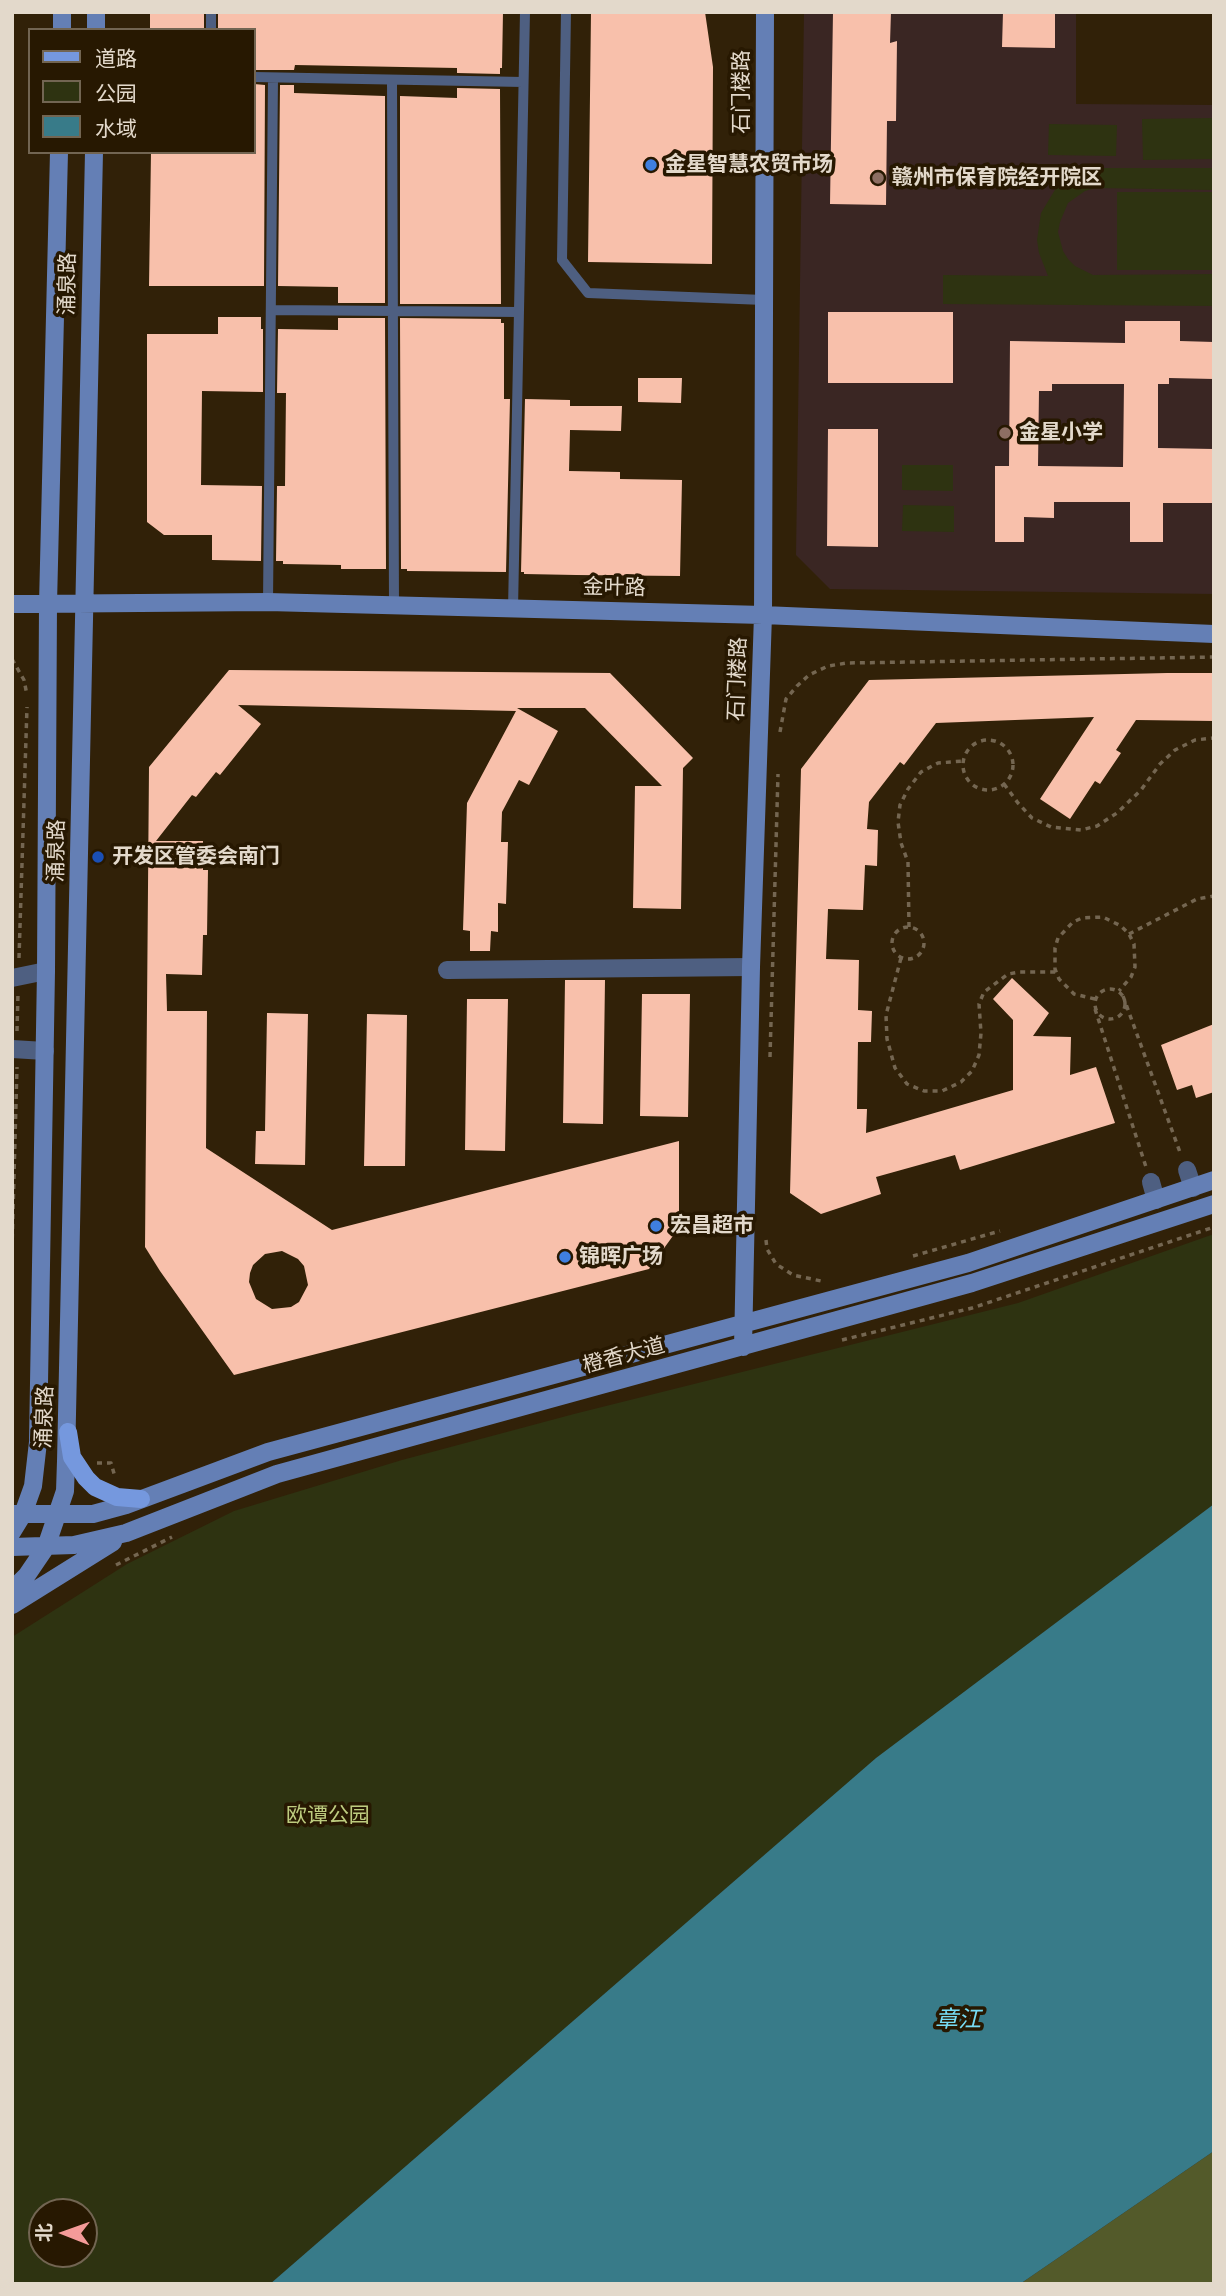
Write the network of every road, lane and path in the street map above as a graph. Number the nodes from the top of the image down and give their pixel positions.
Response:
1 (525, 12) edge
2 (566, 12) edge
3 (765, 12) edge
4 (256, 77) edge
5 (273, 78) junction
6 (392, 80) junction
7 (523, 82) junction
8 (59, 154) edge
9 (94, 154) edge
10 (764, 300) junction
11 (271, 310) junction
12 (393, 311) junction
13 (518, 312) junction
14 (268, 602) junction
15 (85, 603) junction
16 (12, 604) edge
17 (48, 604) junction
18 (394, 606) junction
19 (513, 609) junction
20 (763, 614) junction
21 (1214, 634) edge
22 (1214, 657) edge
23 (12, 659) edge
24 (1214, 738) edge
25 (779, 744) dead end
26 (963, 761) junction
27 (778, 772) dead end
28 (1004, 784) junction
29 (1214, 896) edge
30 (909, 927) junction
31 (1129, 934) junction
32 (901, 958) junction
33 (751, 967) junction
34 (447, 970) dead end
35 (46, 971) junction
36 (1056, 972) junction
37 (15, 978) edge
38 (1119, 991) junction
39 (1124, 996) junction
40 (1095, 999) junction
41 (1095, 1009) junction
42 (15, 1049) edge
43 (44, 1051) junction
44 (769, 1064) dead end
45 (1190, 1179) junction
46 (1214, 1180) edge
47 (1153, 1191) junction
48 (1214, 1204) edge
49 (1214, 1227) edge
50 (1004, 1229) dead end
51 (765, 1231) dead end
52 (12, 1249) edge
53 (902, 1260) dead end
54 (829, 1280) dead end
55 (743, 1323) junction
56 (838, 1341) dead end
57 (743, 1347) junction
58 (68, 1432) junction
59 (141, 1499) junction
60 (17, 1514) edge
61 (57, 1515) junction
62 (12, 1532) edge
63 (126, 1534) junction
64 (175, 1535) dead end
65 (12, 1547) edge
66 (46, 1547) junction
67 (109, 1568) dead end
68 (12, 1590) edge
69 (12, 1605) edge

1 - 7 lane
2 - 10 lane
3 - 10 main road, 石门楼路
4 - 5 lane
5 - 6 lane
5 - 11 lane
6 - 7 lane
6 - 12 lane
7 - 13 lane
8 - 17 main road, 涌泉路
9 - 15 main road, 涌泉路
10 - 20 main road, 石门楼路
11 - 12 lane
11 - 14 lane
12 - 13 lane
12 - 18 lane
13 - 19 lane
14 - 15 main road, 金叶路
14 - 18 main road, 金叶路
15 - 17 main road, 金叶路
15 - 58 main road, 涌泉路
16 - 17 main road, 金叶路
17 - 35 main road, 涌泉路
18 - 19 main road, 金叶路
19 - 20 main road, 金叶路
20 - 21 main road, 金叶路
20 - 33 main road, 石门楼路
22 - 25 path
23 - 37 path
24 - 28 path
26 - 28 path
26 - 28 path
26 - 30 path
27 - 44 path
29 - 31 path
30 - 32 path
30 - 32 path
31 - 36 path
31 - 38 path
32 - 36 path
33 - 34 street
33 - 55 main road, 石门楼路
35 - 37 street
35 - 43 main road, 涌泉路
36 - 40 path
37 - 42 path
38 - 39 path
38 - 40 path
39 - 41 path
39 - 45 path
40 - 41 path
41 - 47 path
42 - 43 street
42 - 52 path
43 - 60 main road, 涌泉路
45 - 46 main road, 橙香大道
45 - 47 main road, 橙香大道
47 - 55 main road, 橙香大道
48 - 57 main road, 橙香大道
49 - 56 path
50 - 53 path
51 - 54 path
55 - 57 main road, 石门楼路
55 - 59 main road, 橙香大道
57 - 63 main road, 橙香大道
58 - 59 main road
58 - 61 main road, 涌泉路
59 - 61 main road, 橙香大道
60 - 61 main road, 橙香大道
60 - 62 main road, 涌泉路
61 - 66 main road, 涌泉路
63 - 66 main road, 橙香大道
63 - 69 main road
64 - 67 path
65 - 66 main road, 橙香大道
66 - 68 main road, 涌泉路

